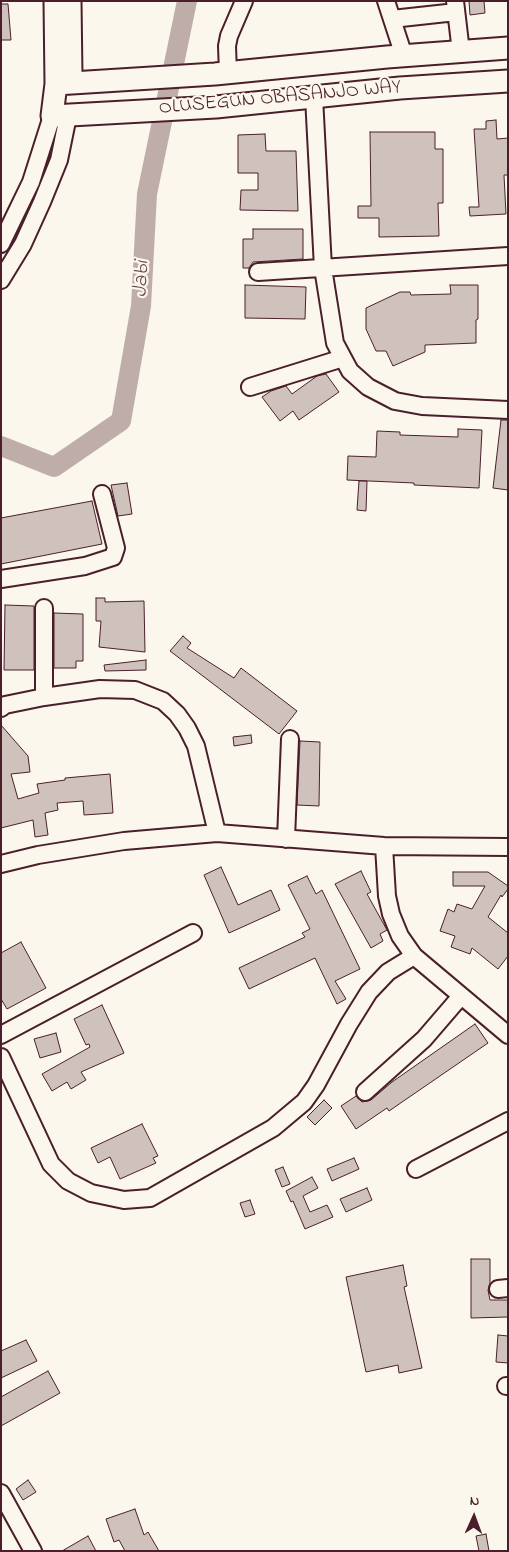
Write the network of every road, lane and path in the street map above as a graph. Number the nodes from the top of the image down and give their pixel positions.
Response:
1 (244, 1) edge
2 (386, 1) edge
3 (58, 2) edge
4 (456, 7) edge
5 (392, 19) junction
6 (508, 48) edge
7 (461, 52) junction
8 (404, 56) junction
9 (222, 73) junction
10 (508, 81) edge
11 (64, 84) junction
12 (314, 97) junction
13 (60, 116) junction
14 (1, 244) edge
15 (508, 256) edge
16 (323, 268) junction
17 (258, 272) dead end
18 (1, 280) edge
19 (343, 358) junction
20 (250, 387) dead end
21 (508, 410) edge
22 (102, 494) dead end
23 (1, 578) edge
24 (44, 608) dead end
25 (44, 696) junction
26 (1, 708) edge
27 (290, 738) dead end
28 (217, 833) junction
29 (286, 839) junction
30 (384, 846) junction
31 (508, 848) edge
32 (1, 864) edge
33 (193, 933) dead end
34 (414, 956) junction
35 (461, 996) junction
36 (1, 1034) edge
37 (508, 1035) edge
38 (1, 1057) edge
39 (365, 1092) dead end
40 (508, 1121) edge
41 (416, 1169) dead end
42 (1, 1493) edge
43 (33, 1551) edge

1 - 9 street
2 - 5 street
3 - 11 main road
4 - 5 street
4 - 7 street
5 - 8 street
6 - 7 main road, OLUSEGUN OBASANJO WAY
7 - 8 main road, OLUSEGUN OBASANJO WAY
8 - 9 main road, OLUSEGUN OBASANJO WAY
9 - 11 main road, OLUSEGUN OBASANJO WAY
10 - 12 main road, OLUSEGUN OBASANJO WAY
11 - 13 main road
12 - 13 main road, OLUSEGUN OBASANJO WAY
12 - 16 street
13 - 14 street
13 - 18 street
15 - 16 street
16 - 17 street
16 - 19 street
19 - 20 street
19 - 21 street
22 - 23 street
24 - 25 street
25 - 26 street
25 - 28 street
27 - 29 street
28 - 29 street
28 - 32 street
29 - 30 street
30 - 31 street
30 - 34 street
33 - 36 street
34 - 35 street
34 - 38 street
35 - 37 street
35 - 39 street
40 - 41 street
42 - 43 street

